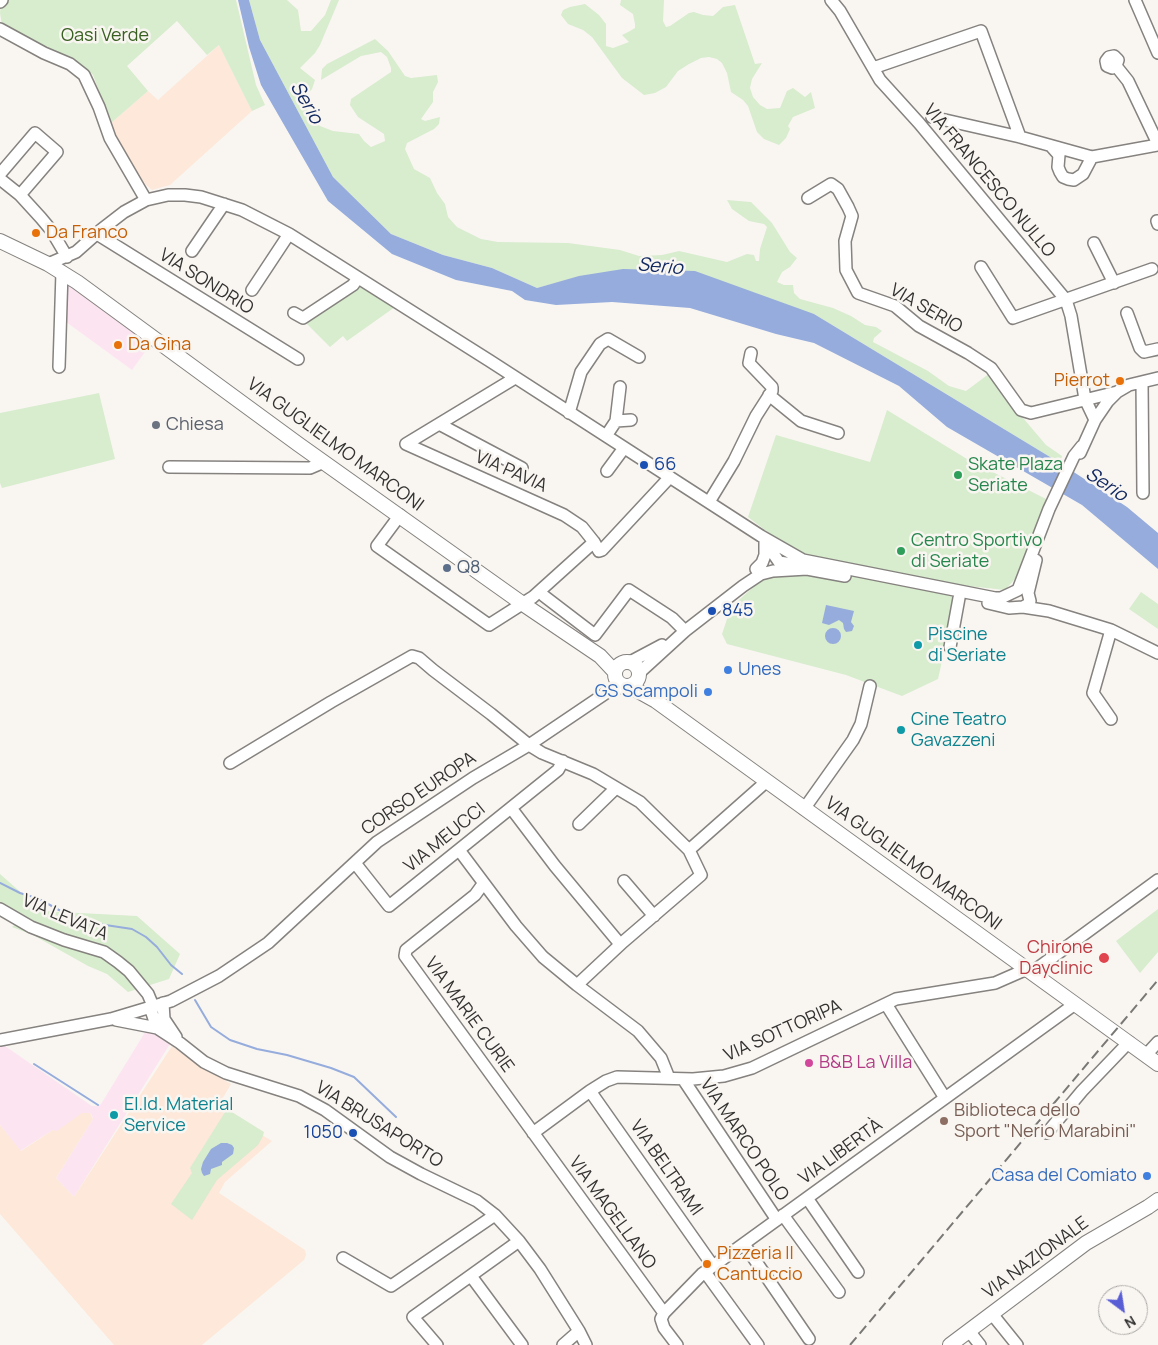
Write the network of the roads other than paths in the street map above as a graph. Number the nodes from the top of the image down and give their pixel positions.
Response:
1 (831, 0) edge
2 (1135, 0) edge
3 (0, 29) edge
4 (1158, 53) edge
5 (1116, 66) dead end
6 (873, 68) junction
7 (914, 117) junction
8 (932, 117) junction
9 (924, 129) junction
10 (1020, 137) junction
11 (1158, 144) edge
12 (1051, 146) junction
13 (1092, 157) junction
14 (0, 174) edge
15 (0, 179) edge
16 (20, 195) junction
17 (808, 198) dead end
18 (146, 200) junction
19 (224, 204) junction
20 (97, 234) junction
21 (289, 234) junction
22 (0, 241) edge
23 (1094, 243) dead end
24 (192, 251) dead end
25 (71, 254) junction
26 (48, 264) junction
27 (981, 267) dead end
28 (1152, 269) dead end
29 (67, 275) junction
30 (358, 278) junction
31 (1114, 283) junction
32 (252, 290) dead end
33 (1066, 300) junction
34 (294, 313) dead end
35 (1127, 313) dead end
36 (1158, 349) edge
37 (751, 354) dead end
38 (639, 358) dead end
39 (298, 359) dead end
40 (59, 368) dead end
41 (515, 378) junction
42 (1158, 378) edge
43 (1142, 382) junction
44 (620, 387) dead end
45 (1117, 392) junction
46 (769, 395) junction
47 (1090, 398) junction
48 (569, 413) junction
49 (1098, 416) junction
50 (631, 420) dead end
51 (616, 421) junction
52 (439, 424) junction
53 (838, 433) dead end
54 (606, 436) junction
55 (624, 448) junction
56 (324, 462) junction
57 (169, 467) dead end
58 (522, 468) dead end
59 (607, 470) dead end
60 (670, 477) junction
61 (1143, 493) dead end
62 (710, 502) junction
63 (400, 515) junction
64 (763, 540) junction
65 (594, 542) junction
66 (803, 560) junction
67 (779, 562) junction
68 (756, 569) junction
69 (854, 578) junction
70 (544, 596) dead end
71 (959, 598) junction
72 (1022, 599) junction
73 (523, 604) junction
74 (718, 606) junction
75 (1111, 630) junction
76 (685, 631) junction
77 (950, 647) dead end
78 (1158, 652) edge
79 (627, 674) junction
80 (870, 686) dead end
81 (1111, 719) dead end
82 (529, 745) junction
83 (563, 762) junction
84 (230, 763) dead end
85 (766, 781) junction
86 (616, 788) junction
87 (512, 808) junction
88 (804, 809) junction
89 (579, 824) dead end
90 (459, 850) junction
91 (690, 850) junction
92 (355, 863) junction
93 (1158, 880) edge
94 (624, 881) dead end
95 (484, 884) junction
96 (0, 909) edge
97 (654, 916) junction
98 (620, 944) junction
99 (239, 964) joint
100 (1029, 971) junction
101 (577, 985) junction
102 (886, 1004) junction
103 (1075, 1004) junction
104 (158, 1005) junction
105 (111, 1019) junction
106 (157, 1028) junction
107 (0, 1040) edge
108 (1129, 1042) junction
109 (1158, 1042) edge
110 (180, 1043) junction
111 (661, 1058) junction
112 (1152, 1059) edge
113 (638, 1077) junction
114 (669, 1078) junction
115 (683, 1079) junction
116 (590, 1091) junction
117 (945, 1098) junction
118 (533, 1133) junction
119 (1047, 1133) dead end
120 (807, 1198) junction
121 (1155, 1204) edge
122 (495, 1215) junction
123 (780, 1218) junction
124 (519, 1241) junction
125 (744, 1244) junction
126 (343, 1258) dead end
127 (709, 1269) junction
128 (858, 1272) dead end
129 (471, 1276) junction
130 (839, 1292) dead end
131 (664, 1313) junction
132 (992, 1314) junction
133 (969, 1331) junction
134 (579, 1332) junction
135 (809, 1339) dead end
136 (437, 1345) edge
137 (522, 1345) edge
138 (563, 1345) edge
139 (586, 1345) edge
140 (677, 1345) edge
141 (758, 1345) edge
142 (950, 1345) edge
143 (980, 1345) edge
144 (1017, 1345) edge

1 - 6 street, VIA FRANCESCO NULLO
2 - 4 street
3 - 18 street
5 - 11 street
6 - 7 street, VIA FRANCESCO NULLO
6 - 10 street
7 - 8 street
7 - 9 street, VIA FRANCESCO NULLO
8 - 9 street
8 - 10 street
9 - 33 street, VIA FRANCESCO NULLO
10 - 12 street
11 - 13 street
12 - 13 street
12 - 13 street
14 - 16 street
15 - 16 street
16 - 25 street
17 - 47 street, VIA SERIO
18 - 19 street
18 - 20 street
19 - 21 street
19 - 24 street
20 - 25 street
20 - 39 street, VIA SONDRIO
21 - 30 street
21 - 32 street
22 - 26 main road, VIA GUGLIELMO MARCONI
23 - 31 street
25 - 26 street
25 - 29 street
26 - 29 main road, VIA GUGLIELMO MARCONI
27 - 33 street
28 - 31 street
29 - 40 street
29 - 56 main road, VIA GUGLIELMO MARCONI
30 - 34 street
30 - 41 street
31 - 33 street
33 - 47 street, VIA FRANCESCO NULLO
35 - 36 street
37 - 46 street
38 - 48 street
41 - 48 street
41 - 52 street
42 - 43 street
43 - 45 street
43 - 49 street
43 - 61 street
44 - 51 street
45 - 47 street
45 - 49 street
46 - 53 street
46 - 62 street
47 - 49 street, VIA FRANCESCO NULLO
48 - 54 street
49 - 72 street
50 - 51 street
51 - 54 street
52 - 58 street
52 - 65 street, VIA PAVIA
54 - 55 street
55 - 59 street
55 - 60 street
56 - 57 street
56 - 63 main road, VIA GUGLIELMO MARCONI
60 - 62 street
60 - 65 street
62 - 64 street
63 - 73 main road, VIA GUGLIELMO MARCONI
63 - 73 street
64 - 66 street
64 - 67 street
64 - 68 street
65 - 73 street
66 - 67 street, CORSO EUROPA
66 - 72 street
67 - 68 street, CORSO EUROPA
67 - 69 street
68 - 74 street, CORSO EUROPA
69 - 71 street
69 - 74 street, CORSO EUROPA
70 - 76 street
71 - 72 street
71 - 77 street
72 - 75 street
73 - 79 main road, VIA GUGLIELMO MARCONI
74 - 76 street, CORSO EUROPA
75 - 78 street
75 - 81 street
76 - 79 street, CORSO EUROPA
79 - 82 street, CORSO EUROPA
79 - 85 main road, VIA GUGLIELMO MARCONI
80 - 88 street
82 - 83 street
82 - 84 street
82 - 92 street, CORSO EUROPA
83 - 86 street
83 - 87 street, VIA MEUCCI
85 - 88 main road, VIA GUGLIELMO MARCONI
85 - 91 street
86 - 89 street
86 - 91 street
87 - 90 street, VIA MEUCCI
87 - 98 street
88 - 100 main road, VIA GUGLIELMO MARCONI
90 - 92 street, VIA MEUCCI
90 - 95 street
91 - 97 street
92 - 99 street, CORSO EUROPA
93 - 100 street, VIA SOTTORIPA
94 - 97 street
95 - 101 street
95 - 118 street, VIA MARIE CURIE
96 - 104 street, VIA LEVATA
97 - 98 street
98 - 101 street
99 - 104 street, VIA BRUSAPORTO
100 - 102 street, VIA SOTTORIPA
100 - 103 main road, VIA GUGLIELMO MARCONI
101 - 111 street
102 - 115 street, VIA SOTTORIPA
102 - 117 street
103 - 108 main road, VIA GUGLIELMO MARCONI
103 - 117 street, VIA LIBERTÀ
104 - 105 street, VIA BRUSAPORTO
104 - 106 street
104 - 110 street, VIA BRUSAPORTO
105 - 106 street, VIA BRUSAPORTO
105 - 107 street, VIA BRUSAPORTO
106 - 110 street, VIA BRUSAPORTO
108 - 112 main road, VIA GUGLIELMO MARCONI
108 - 119 street
109 - 112 street
110 - 122 street, VIA BRUSAPORTO
111 - 113 street
111 - 114 street
113 - 114 street, VIA SOTTORIPA
113 - 116 street, VIA SOTTORIPA
114 - 115 street, VIA SOTTORIPA
115 - 123 street, VIA MARCO POLO
116 - 118 street, VIA SOTTORIPA
116 - 127 street, VIA BELTRAMI
117 - 120 street, VIA LIBERTÀ
118 - 131 street, VIA MAGELLANO
120 - 123 street, VIA LIBERTÀ
120 - 128 street
121 - 132 main road, VIA NAZIONALE
122 - 124 street, VIA BRUSAPORTO
122 - 126 street
123 - 125 street, VIA LIBERTÀ
123 - 130 street, VIA MARCO POLO
124 - 129 street
124 - 134 street, VIA BRUSAPORTO
125 - 127 street, VIA LIBERTÀ
125 - 135 street
127 - 131 street, VIA LIBERTÀ
127 - 141 street, VIA BELTRAMI
129 - 136 street
129 - 137 street
131 - 140 street
132 - 133 main road, VIA NAZIONALE
132 - 144 street
133 - 142 main road, VIA NAZIONALE
133 - 143 street
134 - 138 street
134 - 139 street, VIA BRUSAPORTO

